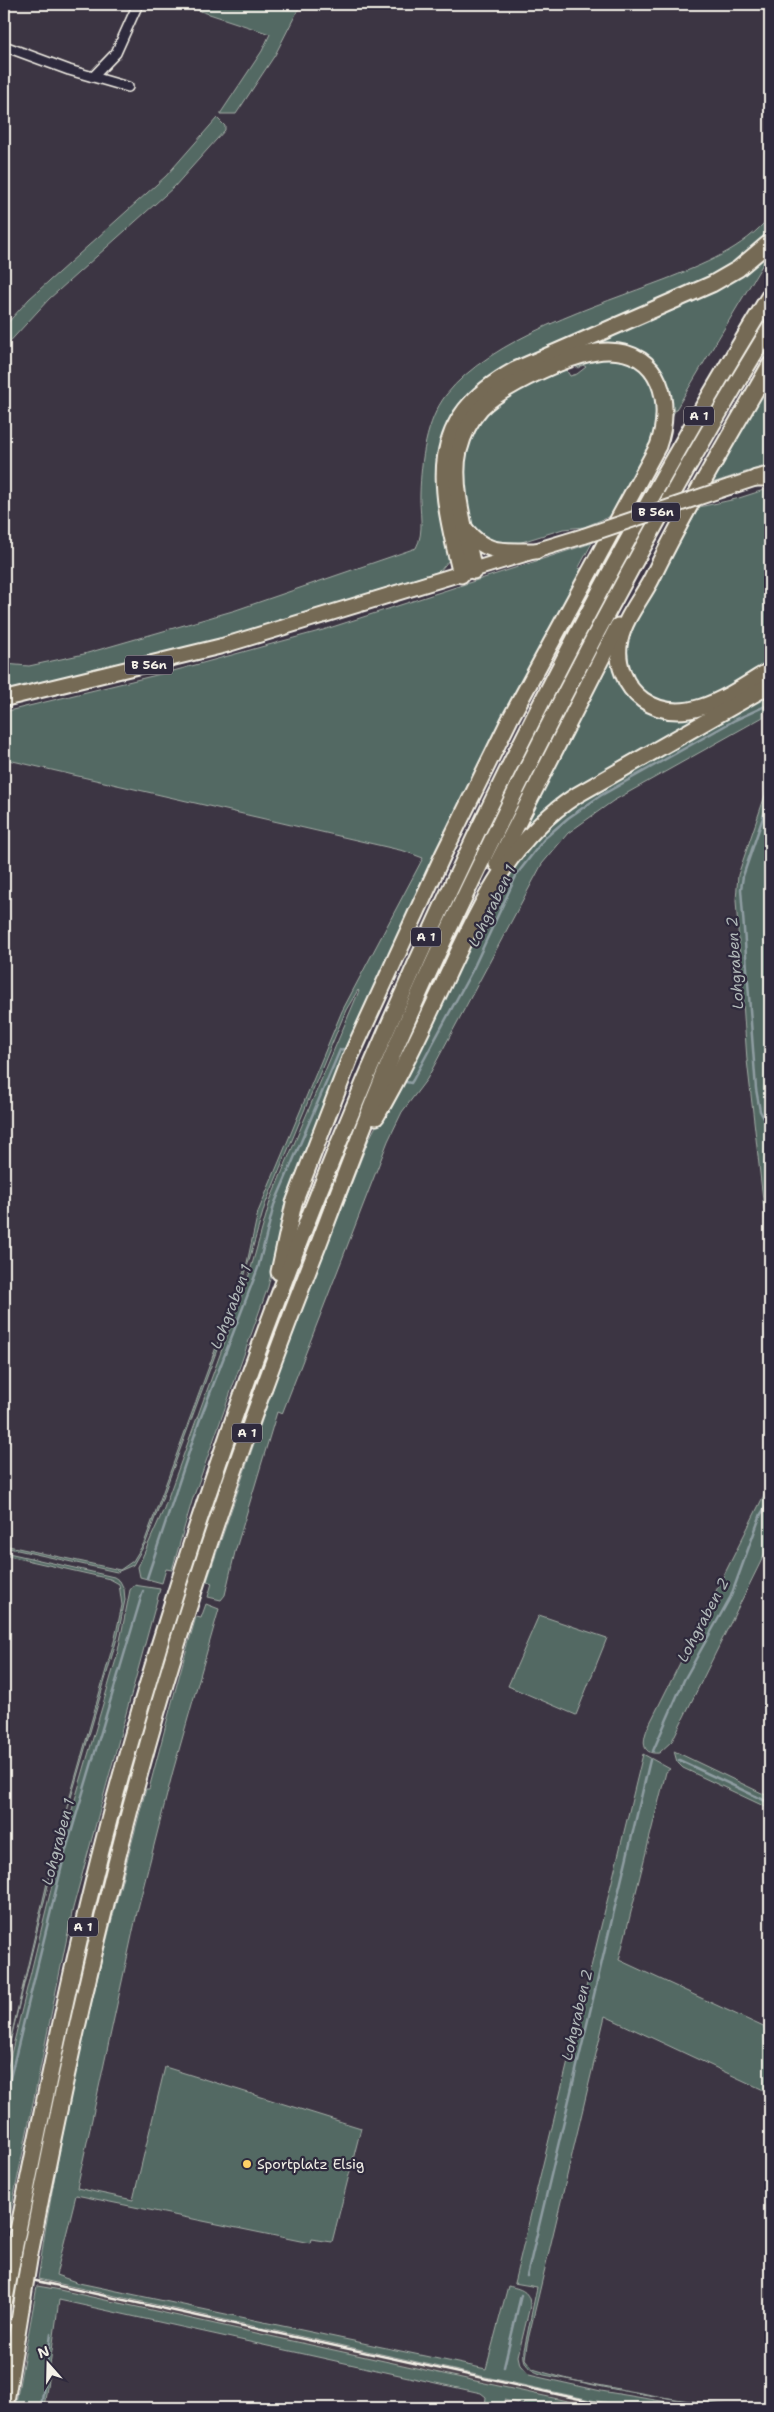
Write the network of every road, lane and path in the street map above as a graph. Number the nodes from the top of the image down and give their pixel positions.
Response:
1 (138, 4) edge
2 (4, 46) edge
3 (93, 77) junction
4 (128, 87) dead end
5 (770, 242) edge
6 (770, 285) edge
7 (770, 295) edge
8 (770, 328) edge
9 (749, 329) junction
10 (770, 365) edge
11 (766, 476) edge
12 (466, 530) junction
13 (536, 551) junction
14 (662, 555) junction
15 (468, 573) junction
16 (770, 670) edge
17 (770, 685) edge
18 (4, 699) edge
19 (472, 923) junction
20 (354, 1152) junction
21 (268, 1319) junction
22 (4, 2305) edge
23 (5, 2408) edge

1 - 3 street
2 - 3 street
3 - 4 street
5 - 15 highway
6 - 9 highway
7 - 9 highway, A 1
8 - 20 highway, A 1
9 - 21 highway, A 1
10 - 14 highway
11 - 13 main road, B 56n, bridge
12 - 13 highway
12 - 15 highway
12 - 21 highway
13 - 15 main road, B 56n
14 - 16 highway
14 - 19 highway
15 - 18 main road, B 56n
17 - 19 highway
19 - 20 highway
20 - 23 highway, A 1, bridge
21 - 22 highway, A 1, bridge

